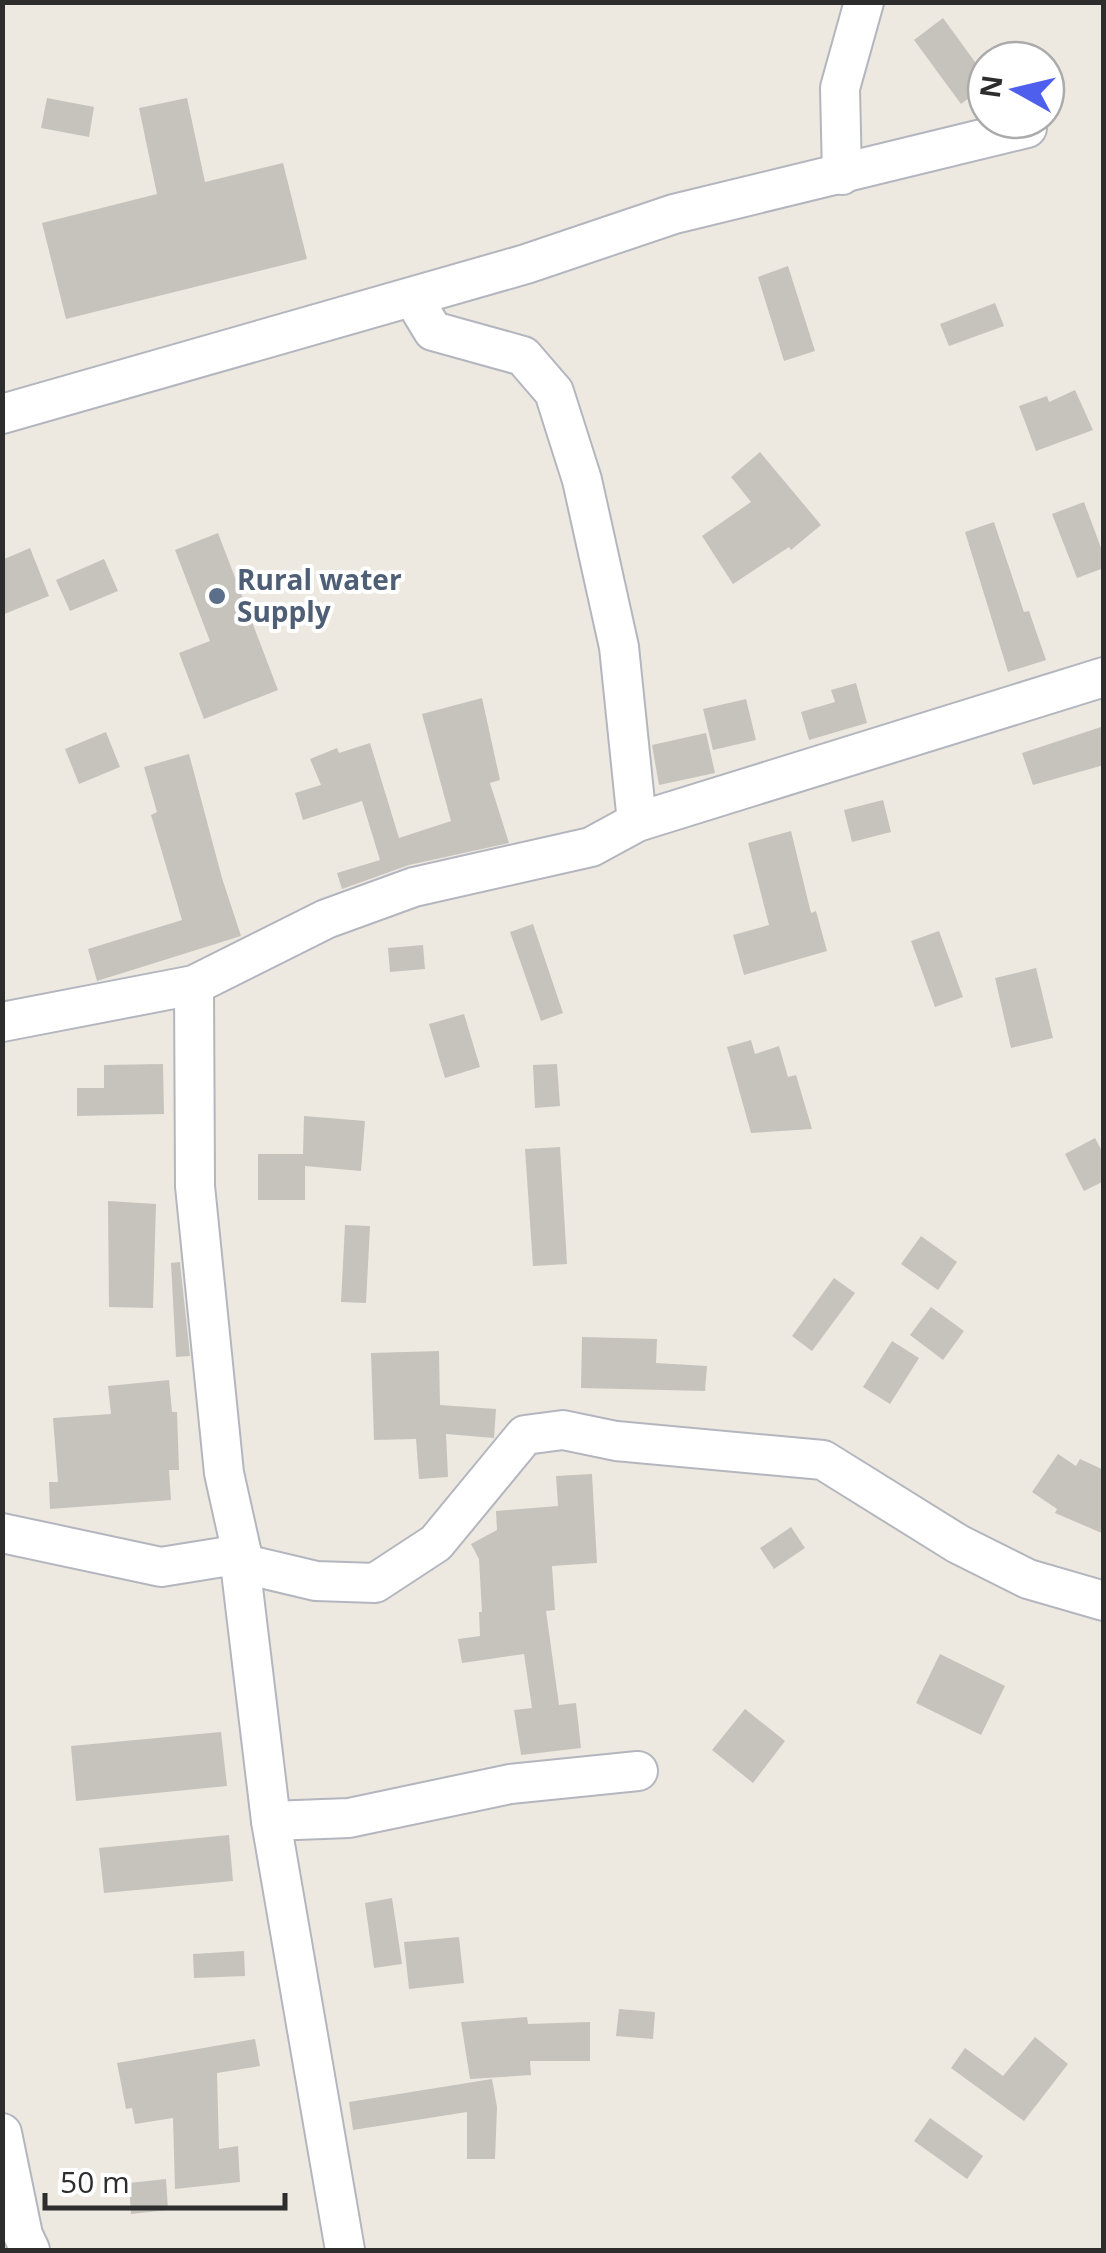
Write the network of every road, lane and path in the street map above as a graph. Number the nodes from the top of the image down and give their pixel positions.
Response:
1 (864, 2) edge
2 (980, 140) edge
3 (842, 175) junction
4 (413, 298) junction
5 (2, 414) edge
6 (1104, 677) edge
7 (636, 822) junction
8 (194, 984) junction
9 (2, 1022) edge
10 (2, 1533) edge
11 (241, 1558) junction
12 (1104, 1601) edge
13 (638, 1771) dead end
14 (271, 1821) junction
15 (2, 2133) edge
16 (30, 2250) edge
17 (345, 2250) edge

1 - 3 street
2 - 3 street
3 - 4 street
4 - 5 street
4 - 7 street
6 - 7 street
7 - 8 street
8 - 9 street
8 - 11 street
10 - 11 street
11 - 12 street
11 - 14 street
13 - 14 street
14 - 17 street
15 - 16 street

